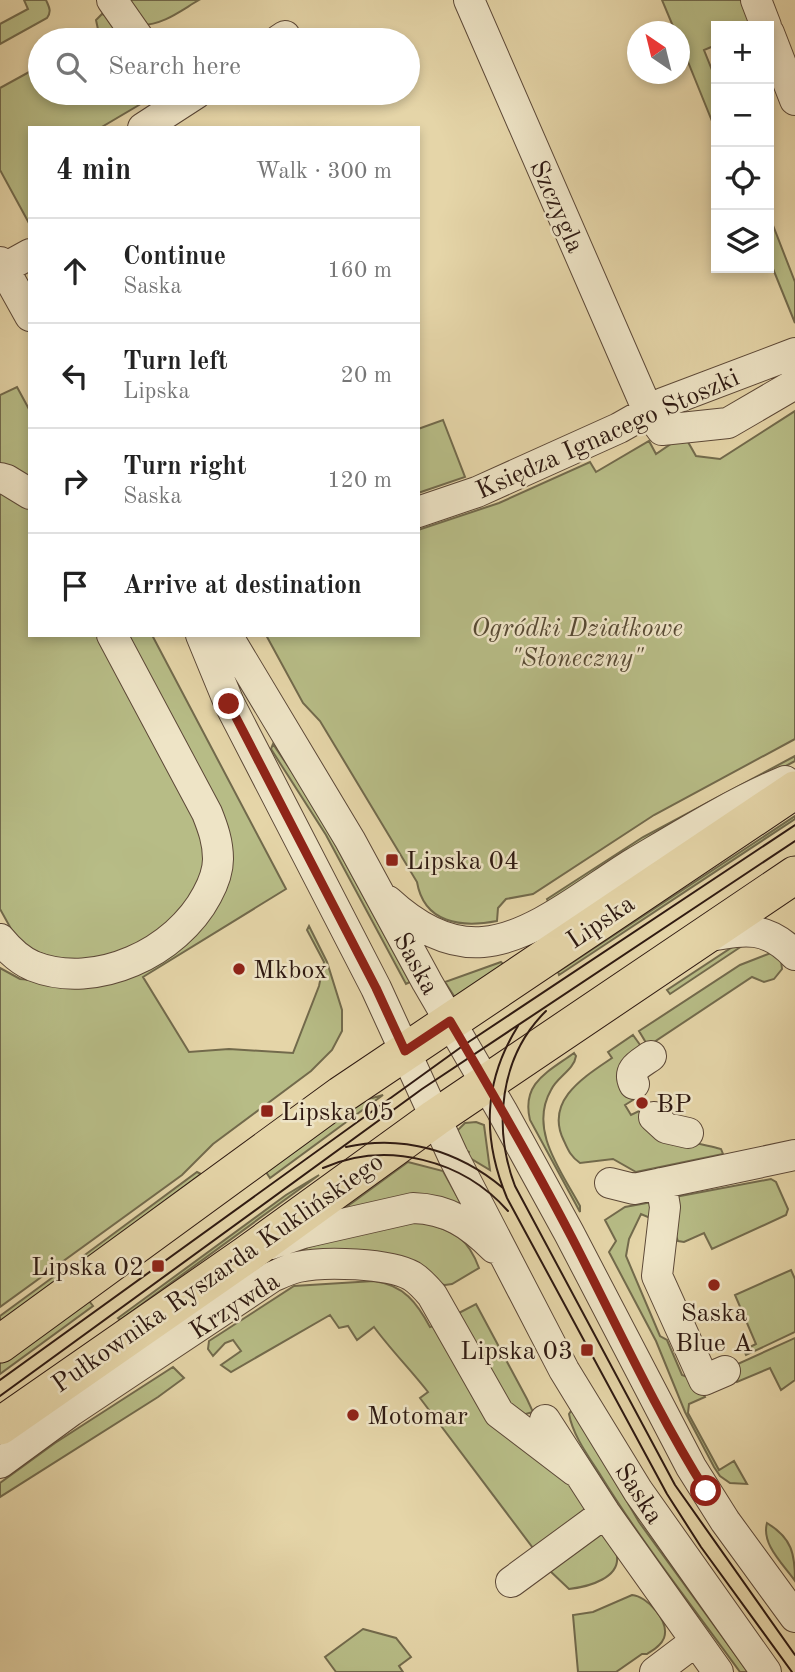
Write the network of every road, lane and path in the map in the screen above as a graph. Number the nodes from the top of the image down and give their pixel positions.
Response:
1 (112, 0) edge
2 (469, 0) edge
3 (756, 0) edge
4 (764, 21) edge
5 (131, 28) edge
6 (774, 46) edge
7 (795, 100) edge
8 (172, 105) edge
9 (146, 126) edge
10 (28, 255) edge
11 (2, 265) edge
12 (28, 312) edge
13 (795, 353) edge
14 (795, 384) edge
15 (648, 411) junction
16 (0, 478) edge
17 (28, 493) edge
18 (420, 511) edge
19 (113, 637) edge
20 (202, 637) edge
21 (228, 637) edge
22 (795, 776) edge
23 (795, 790) edge
24 (795, 876) edge
25 (377, 889) junction
26 (701, 938) junction
27 (0, 939) edge
28 (795, 955) edge
29 (450, 1021) junction
30 (405, 1051) junction
31 (651, 1056) dead end
32 (486, 1082) junction
33 (634, 1084) dead end
34 (654, 1117) dead end
35 (435, 1118) junction
36 (688, 1133) dead end
37 (795, 1156) edge
38 (610, 1183) dead end
39 (661, 1183) junction
40 (246, 1255) junction
41 (510, 1267) junction
42 (0, 1344) edge
43 (564, 1370) junction
44 (725, 1371) dead end
45 (545, 1420) junction
46 (509, 1422) junction
47 (0, 1426) edge
48 (0, 1463) edge
49 (575, 1471) junction
50 (605, 1513) junction
51 (511, 1582) dead end
52 (795, 1617) edge
53 (696, 1642) junction
54 (654, 1672) edge
55 (718, 1672) edge
56 (766, 1672) edge

1 - 5 street
2 - 15 street, Szczygla
3 - 4 street
6 - 7 street
8 - 9 street
10 - 11 street
11 - 12 street
13 - 15 street, Księdza Ignacego Stoszki
14 - 15 street
15 - 18 street, Księdza Ignacego Stoszki
16 - 17 street
19 - 27 street
20 - 30 street, Saska
21 - 25 street, Saska
22 - 25 street
23 - 29 main road, Lipska
24 - 26 main road
25 - 29 street, Saska
26 - 28 street
26 - 32 main road
29 - 30 main road, Lipska
29 - 32 street, Saska
30 - 35 street, Saska
30 - 42 main road
31 - 33 street
32 - 35 main road
32 - 52 street, Saska
34 - 36 street
35 - 40 main road, Pułkownika Ryszarda Kuklińskiego
35 - 41 street, Saska
37 - 39 street
38 - 39 street
39 - 44 street
40 - 41 street, Saska
40 - 47 main road, Pułkownika Ryszarda Kuklińskiego
41 - 43 street, Saska
43 - 45 street
43 - 56 street, Saska
45 - 46 street
45 - 49 street
46 - 48 street, Krzywda
46 - 49 street, Krzywda
49 - 50 street
50 - 51 street
50 - 53 street
53 - 54 street
53 - 55 street

